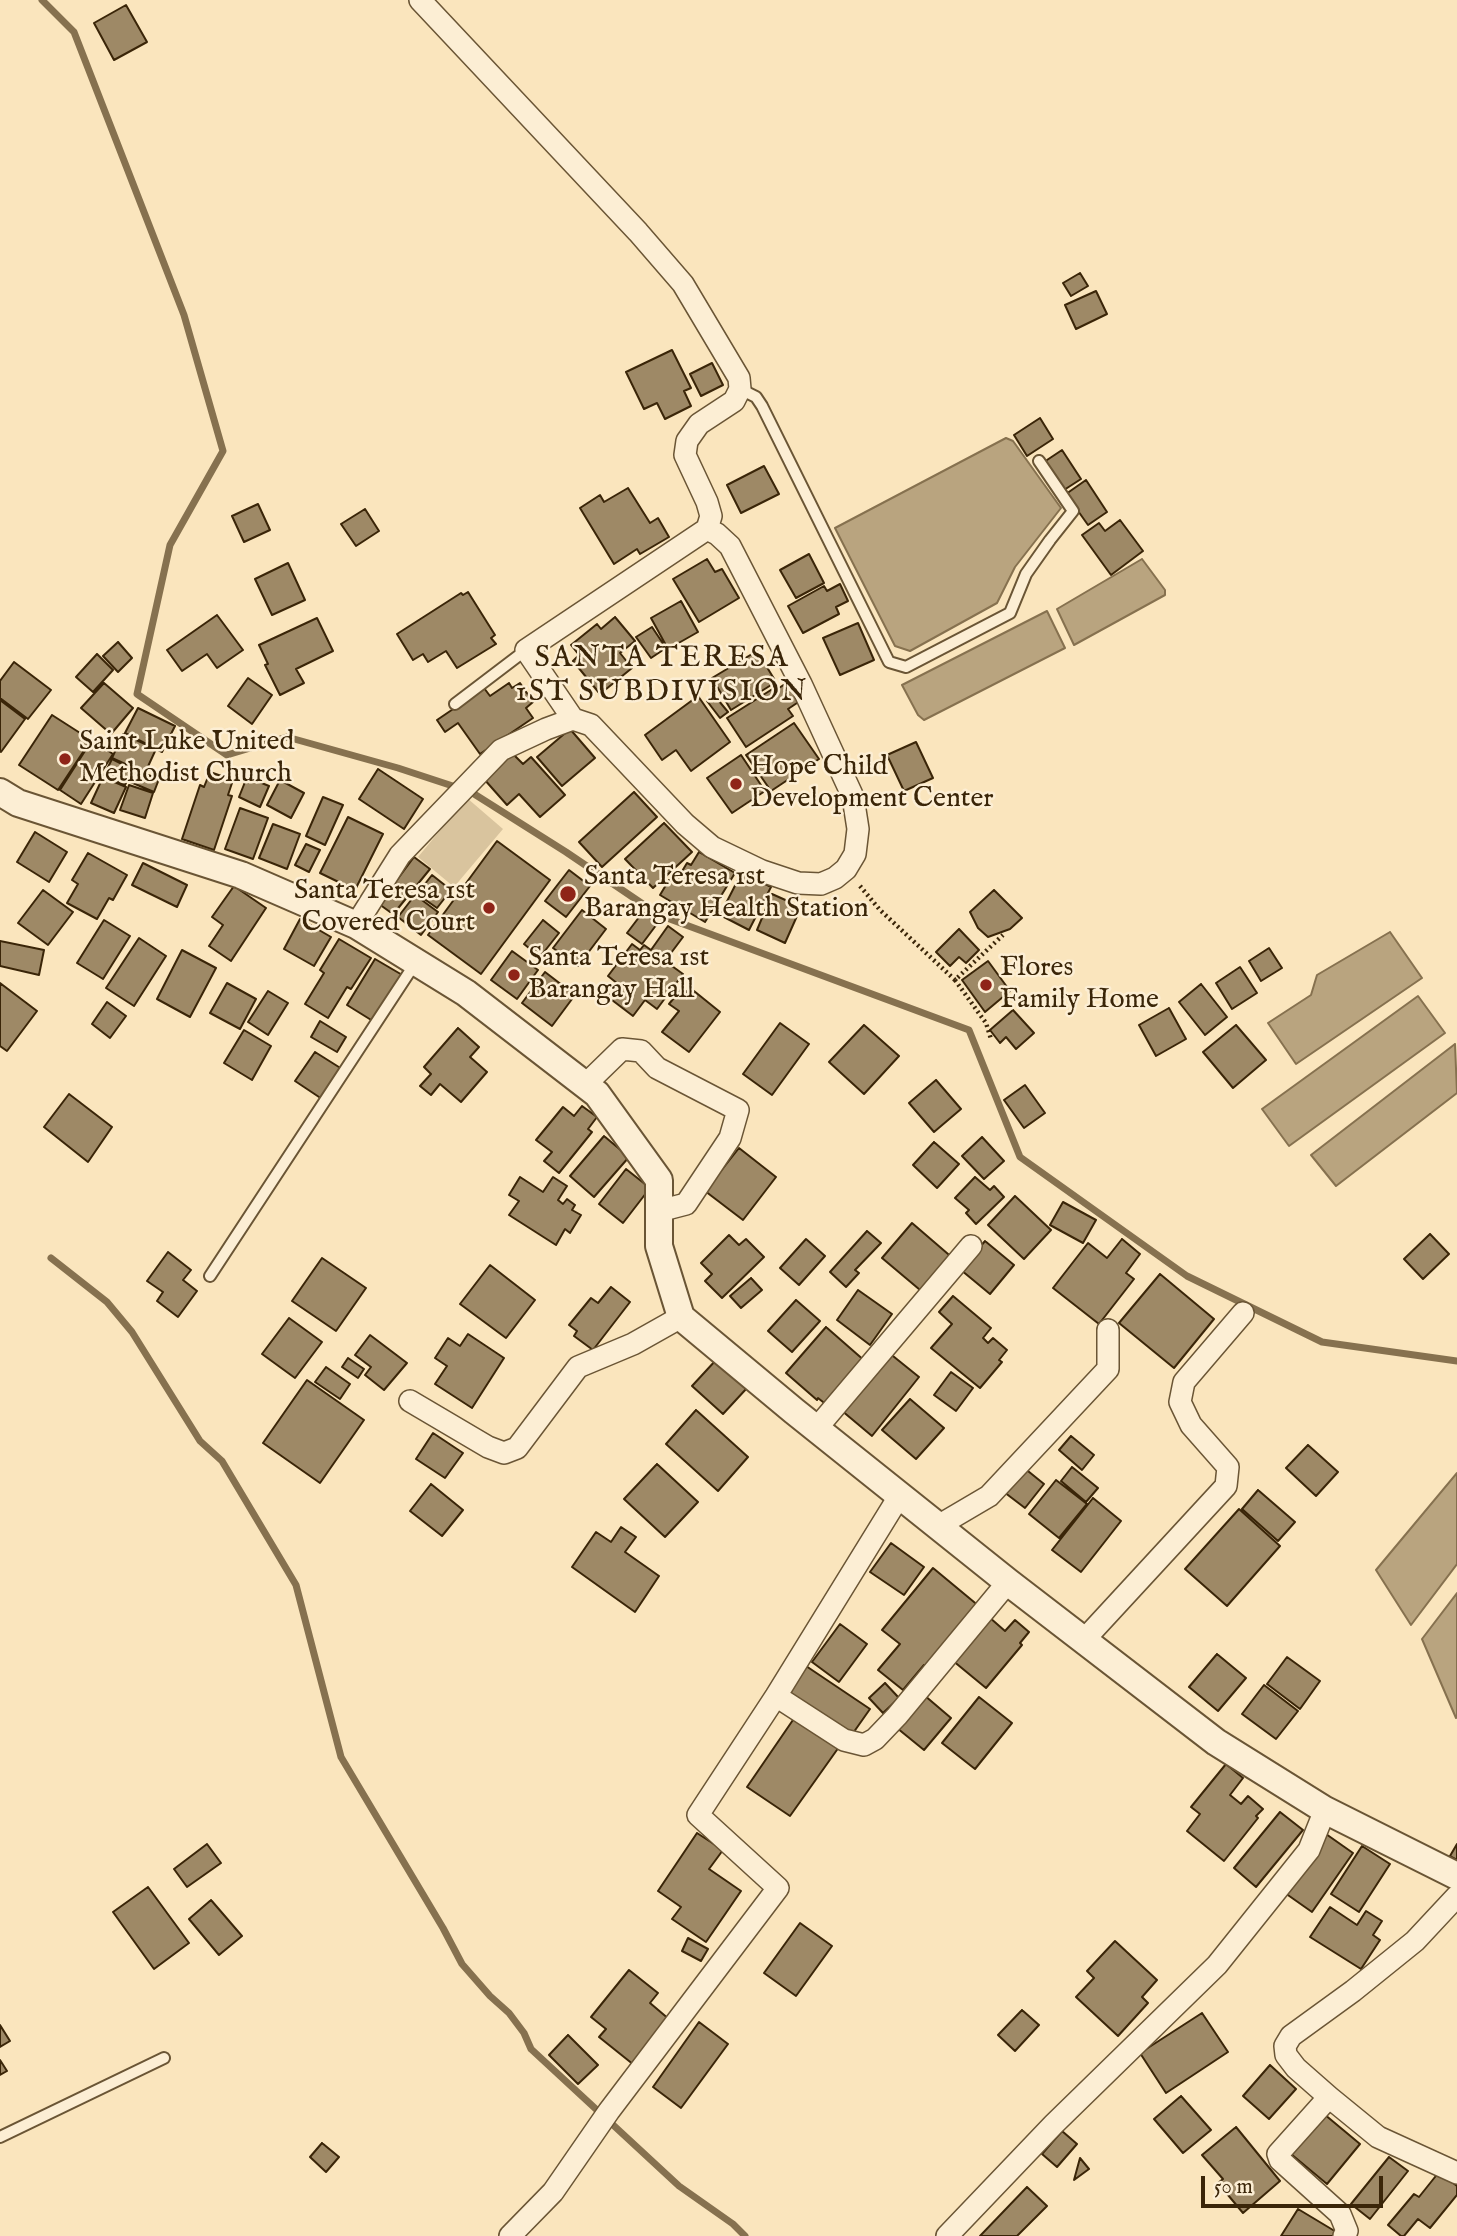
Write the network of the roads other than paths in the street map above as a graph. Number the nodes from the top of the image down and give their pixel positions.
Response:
1 (420, 0) edge
2 (740, 389) junction
3 (1039, 461) dead end
4 (707, 529) junction
5 (526, 650) junction
6 (455, 704) dead end
7 (573, 719) junction
8 (0, 792) edge
9 (356, 925) junction
10 (416, 962) junction
11 (585, 1085) junction
12 (659, 1211) junction
13 (971, 1246) dead end
14 (209, 1276) dead end
15 (1243, 1313) dead end
16 (681, 1317) junction
17 (1108, 1331) dead end
18 (410, 1401) dead end
19 (816, 1429) junction
20 (900, 1495) junction
21 (938, 1526) junction
22 (1007, 1582) junction
23 (1083, 1641) junction
24 (776, 1696) junction
25 (1325, 1810) junction
26 (1457, 1876) edge
27 (1457, 1896) edge
28 (164, 2058) dead end
29 (1329, 2097) junction
30 (0, 2137) edge
31 (1457, 2173) edge
32 (510, 2236) edge
33 (947, 2236) edge
34 (1344, 2236) edge

1 - 2 street
2 - 3 lane
2 - 4 street
4 - 5 street
4 - 7 street
5 - 6 lane
5 - 7 street
7 - 9 street
8 - 9 street
9 - 10 street
10 - 11 street
10 - 14 lane
11 - 12 street
11 - 12 street
12 - 16 street
13 - 19 street
15 - 23 street
16 - 18 street
16 - 19 street
17 - 21 street
19 - 20 street
20 - 21 street
20 - 24 street
21 - 22 street
22 - 23 street
22 - 24 street
23 - 25 street
24 - 32 street
25 - 26 street
25 - 33 street
27 - 29 street
28 - 30 lane
29 - 31 street
29 - 34 street

